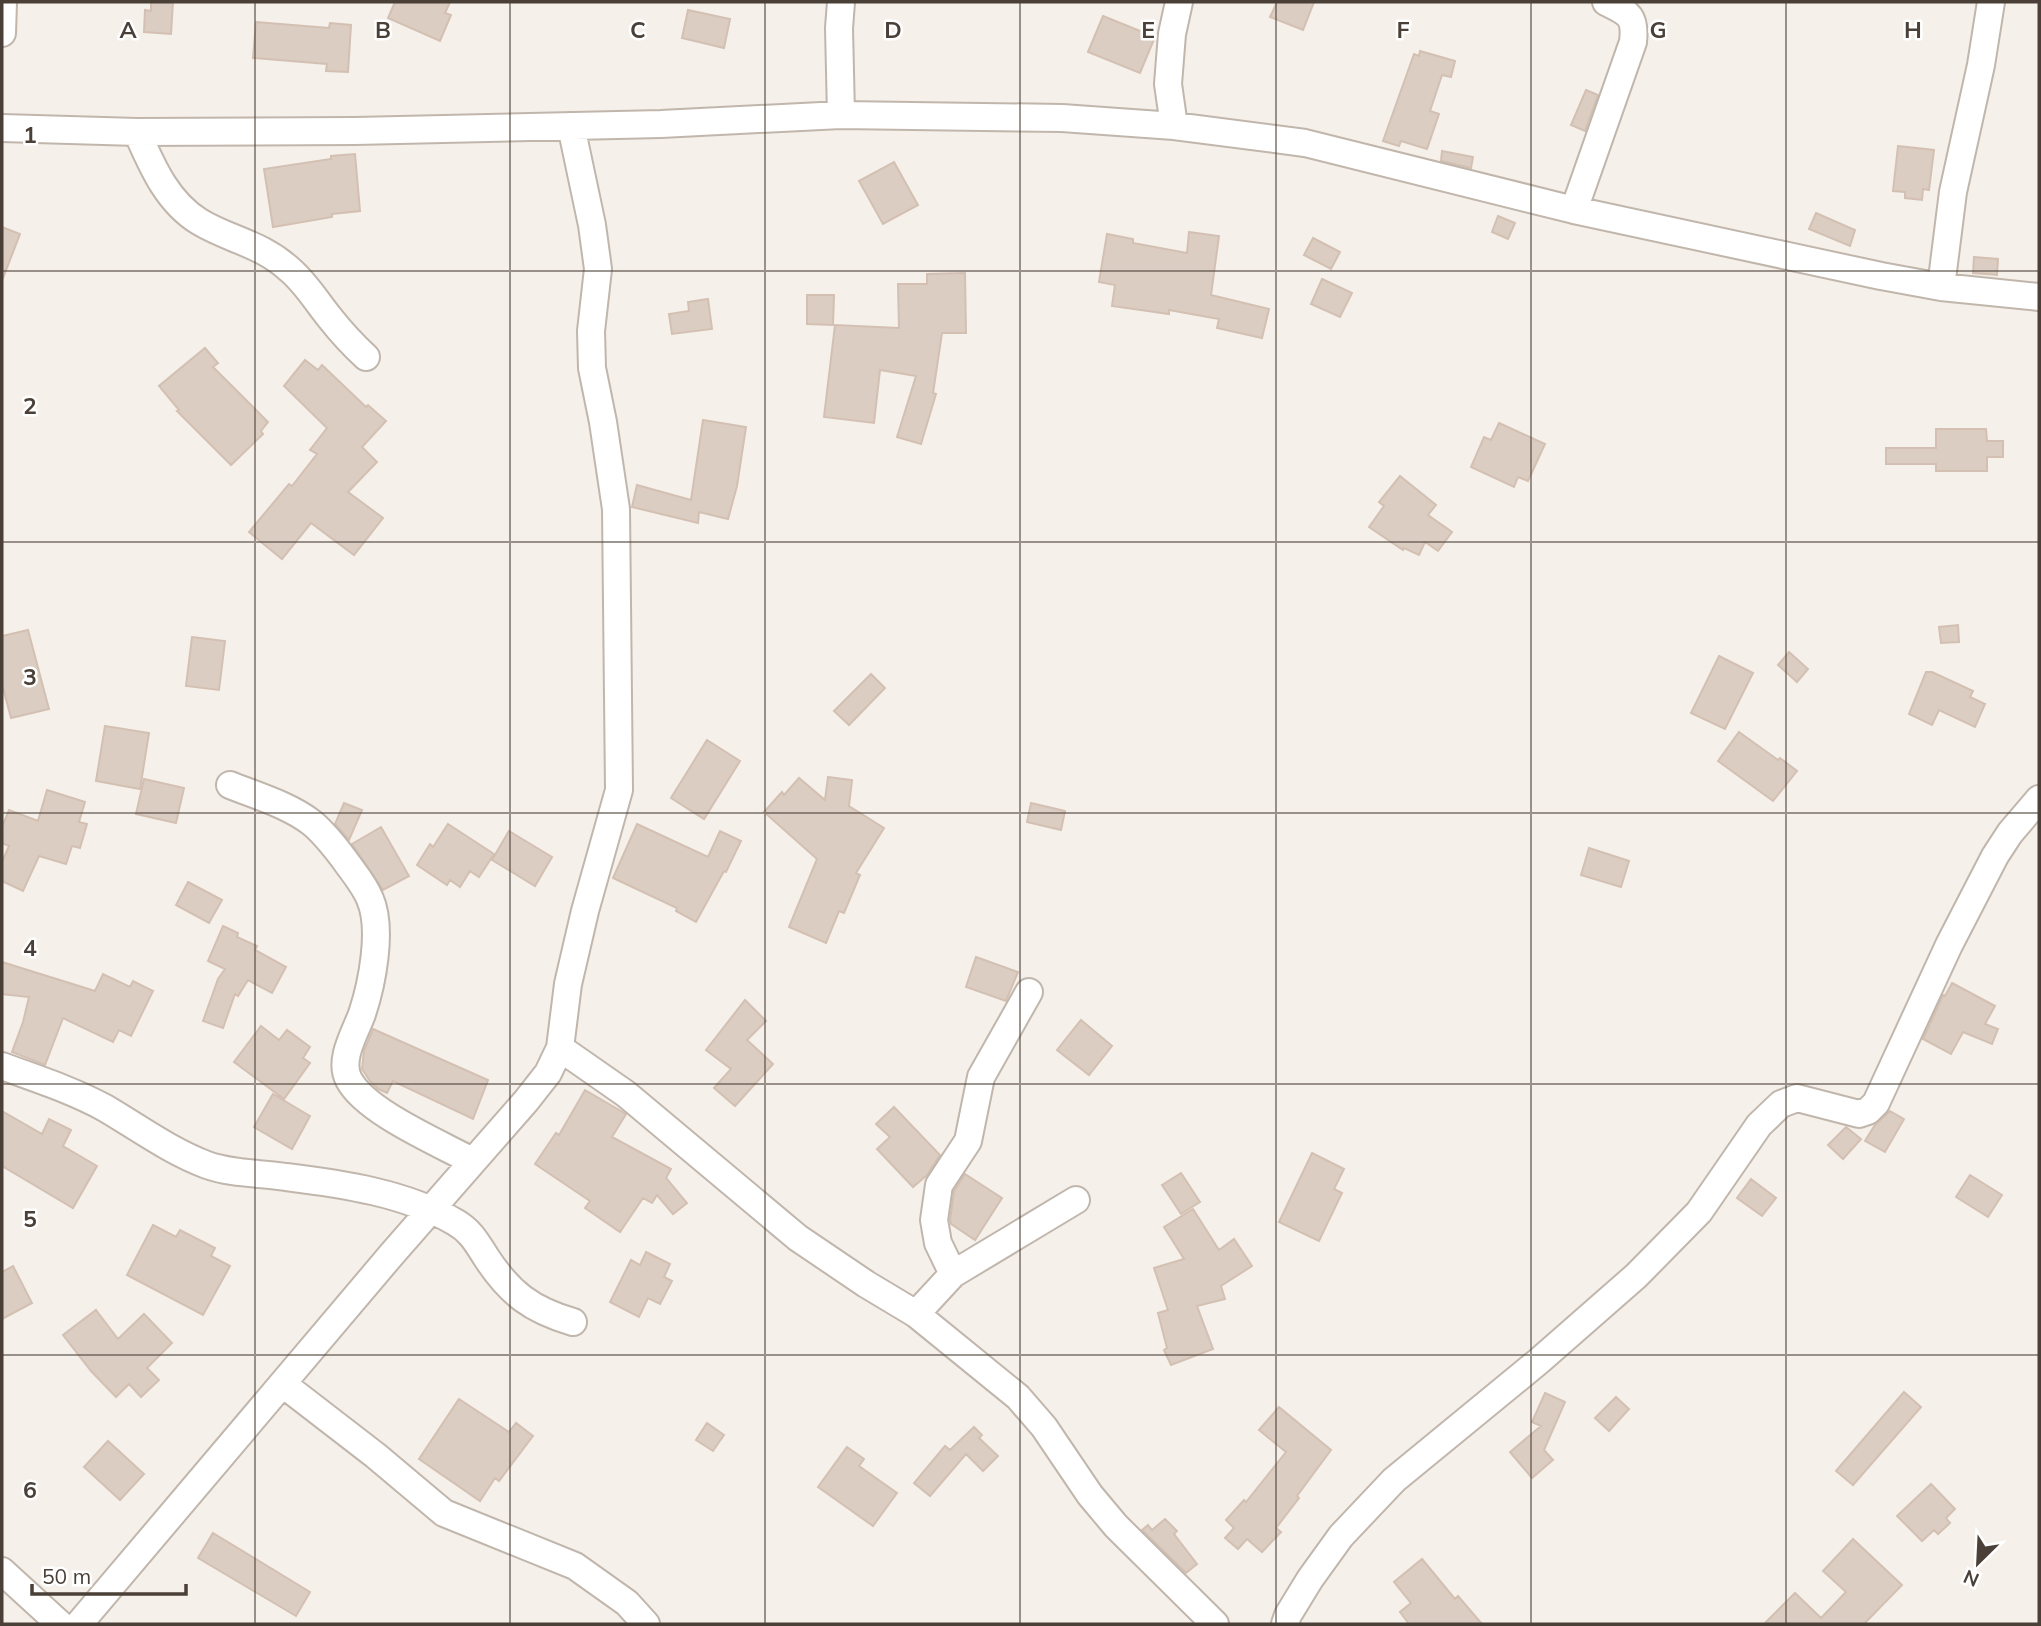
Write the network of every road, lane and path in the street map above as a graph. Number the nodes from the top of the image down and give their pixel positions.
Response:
1 (22, 2) edge
2 (841, 2) edge
3 (1179, 2) edge
4 (1606, 2) edge
5 (1991, 2) edge
6 (3, 19) edge
7 (841, 115) junction
8 (571, 126) junction
9 (1174, 127) junction
10 (2, 128) edge
11 (137, 132) junction
12 (1574, 209) junction
13 (1941, 287) junction
14 (2039, 297) edge
15 (366, 357) dead end
16 (230, 785) dead end
17 (2039, 799) edge
18 (1029, 992) dead end
19 (560, 1048) junction
20 (2, 1066) edge
21 (472, 1161) junction
22 (1076, 1200) dead end
23 (429, 1210) junction
24 (953, 1274) junction
25 (916, 1314) junction
26 (573, 1322) dead end
27 (283, 1384) junction
28 (2, 1571) edge
29 (60, 1624) edge
30 (79, 1624) edge
31 (646, 1624) edge
32 (1215, 1624) edge
33 (1285, 1624) edge

1 - 6 street
2 - 7 street
3 - 9 street
4 - 12 street
5 - 13 street
7 - 8 street
7 - 9 street
8 - 11 street
8 - 19 street
9 - 12 street
10 - 11 street
11 - 15 street
12 - 13 street
13 - 14 street
16 - 21 street
17 - 33 street
18 - 24 street
19 - 21 street
19 - 25 street
20 - 23 street
21 - 23 street
22 - 24 street
23 - 26 street
23 - 27 street
24 - 25 street
25 - 32 street
27 - 30 street
27 - 31 street
28 - 29 street

